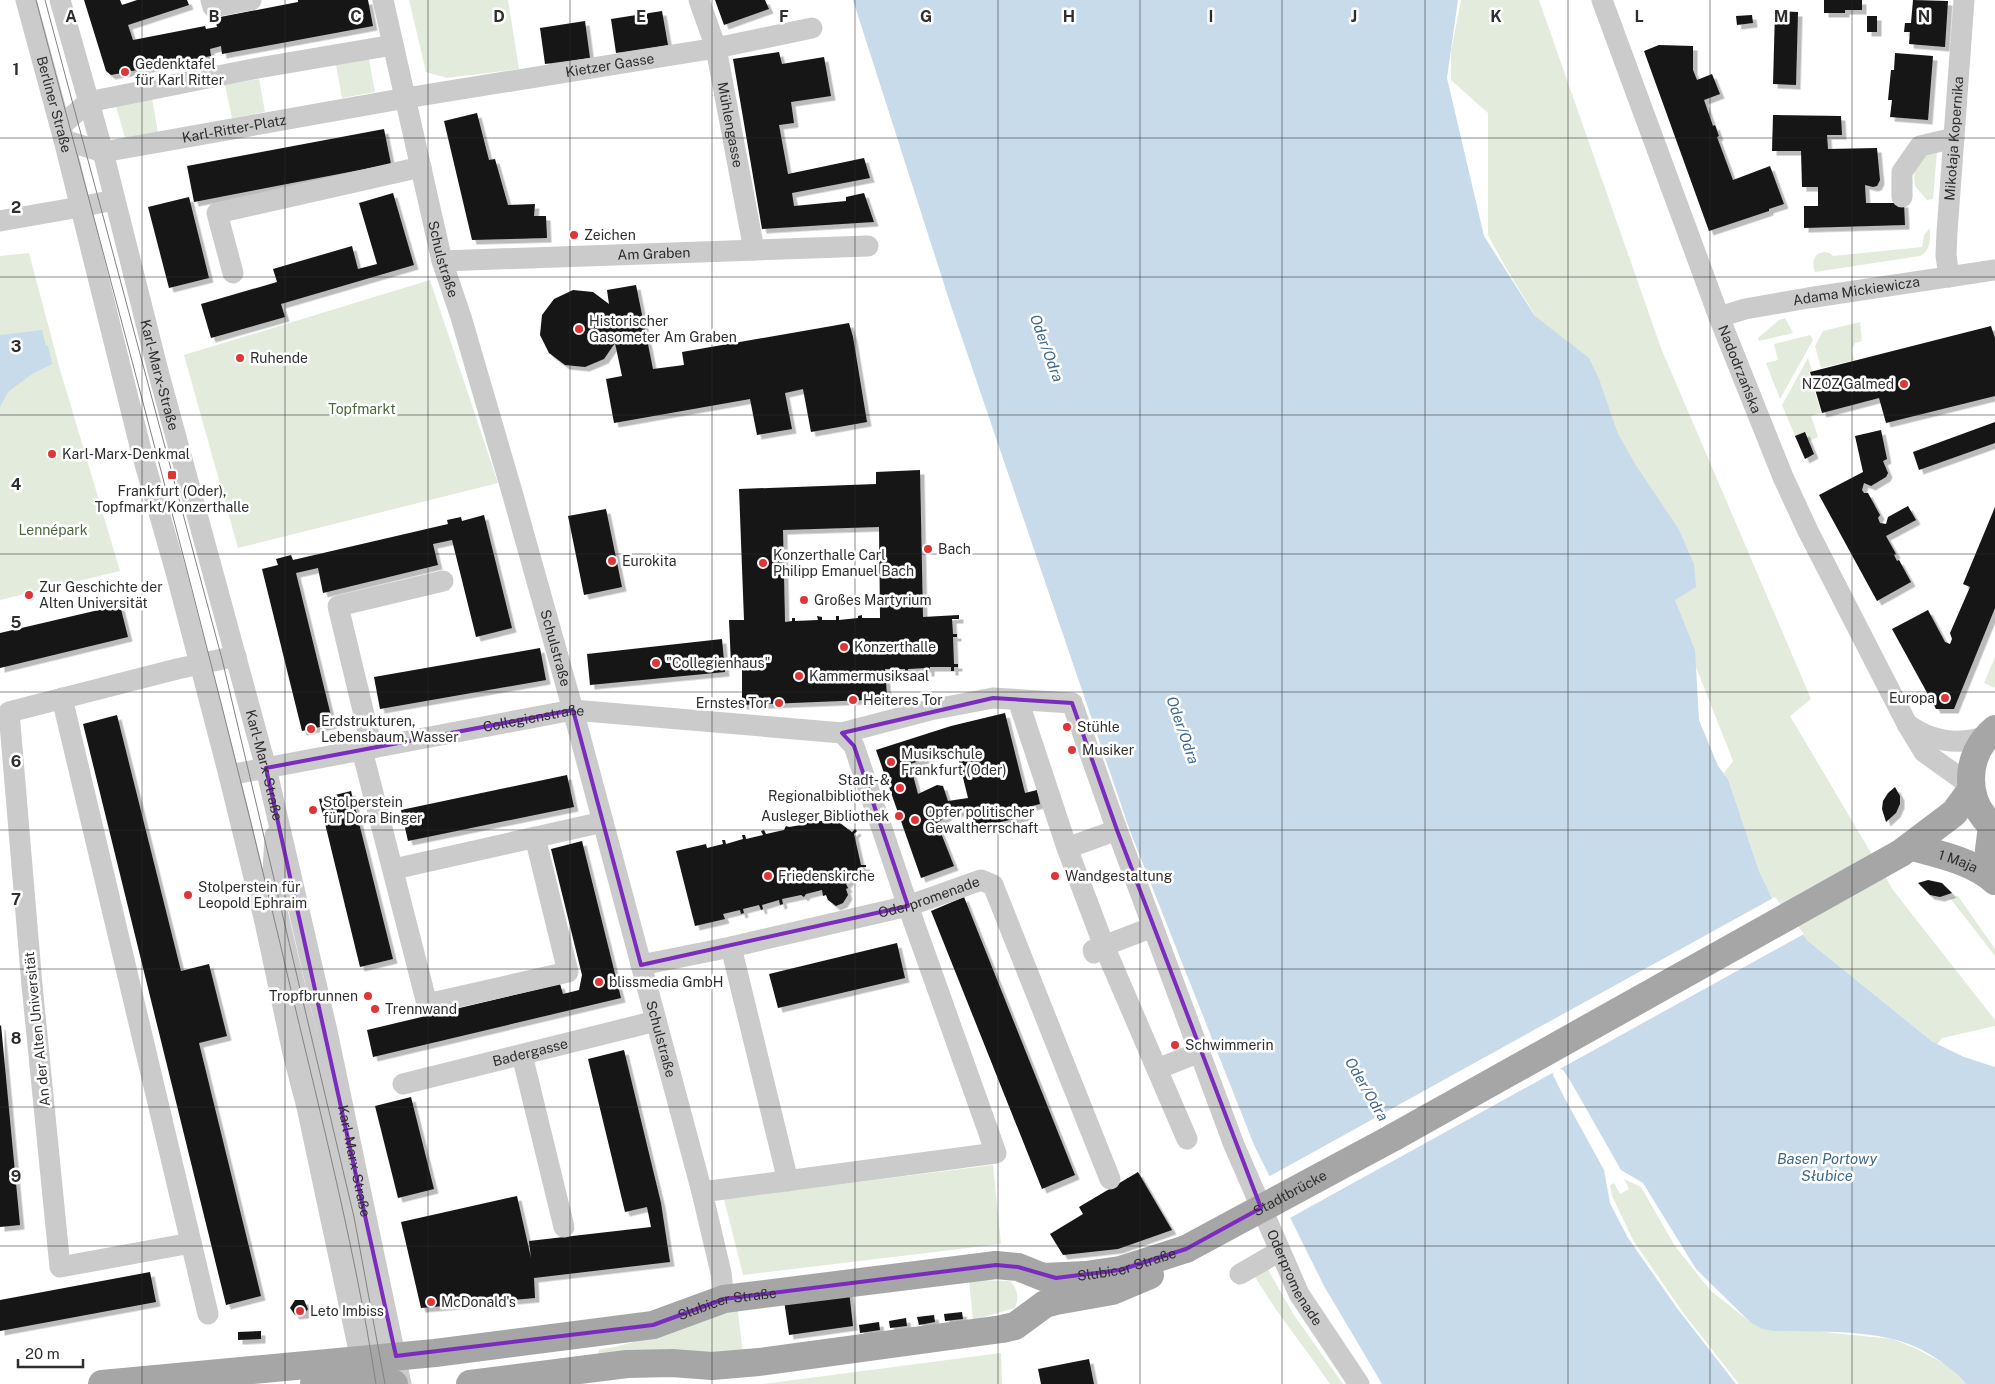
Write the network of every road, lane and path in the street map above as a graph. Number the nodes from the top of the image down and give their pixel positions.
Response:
1 (26, 0) edge
2 (60, 0) edge
3 (211, 0) edge
4 (251, 0) edge
5 (382, 0) edge
6 (699, 0) edge
7 (1602, 0) edge
8 (1964, 0) edge
9 (812, 28) dead end
10 (393, 45) junction
11 (716, 48) junction
12 (406, 98) junction
13 (88, 102) junction
14 (62, 133) junction
15 (1954, 138) junction
16 (103, 152) junction
17 (421, 167) junction
18 (1902, 197) dead end
19 (114, 200) junction
20 (80, 208) junction
21 (0, 221) edge
22 (868, 246) dead end
23 (754, 250) junction
24 (442, 261) junction
25 (1995, 270) edge
26 (233, 273) dead end
27 (1949, 277) junction
28 (1719, 317) junction
29 (443, 581) dead end
30 (236, 656) junction
31 (200, 664) junction
32 (62, 698) junction
33 (993, 698) joint
34 (1018, 700) junction
35 (573, 710) junction
36 (1907, 724) junction
37 (842, 733) junction
38 (1991, 733) edge
39 (367, 749) junction
40 (266, 768) junction
41 (229, 775) junction
42 (1971, 788) junction
43 (277, 813) junction
44 (241, 822) junction
45 (603, 822) junction
46 (1992, 826) edge
47 (1117, 830) junction
48 (535, 837) junction
49 (1066, 848) junction
50 (1908, 851) junction
51 (394, 869) junction
52 (1995, 880) edge
53 (276, 905) junction
54 (908, 906) junction
55 (1153, 927) junction
56 (731, 947) junction
57 (1102, 956) junction
58 (642, 965) junction
59 (656, 1020) junction
60 (1200, 1052) junction
61 (522, 1055) junction
62 (1157, 1069) junction
63 (403, 1084) dead end
64 (1187, 1139) dead end
65 (1110, 1179) dead end
66 (788, 1181) junction
67 (702, 1192) junction
68 (564, 1227) dead end
69 (191, 1243) junction
70 (1186, 1249) junction
71 (1280, 1251) junction
72 (1030, 1272) junction
73 (1240, 1274) dead end
74 (724, 1299) junction
75 (1033, 1312) junction
76 (208, 1314) dead end
77 (380, 1373) edge
78 (313, 1374) edge
79 (102, 1384) edge
80 (470, 1384) edge
81 (1359, 1384) edge

1 - 14 street, Berliner Straße
2 - 13 street
3 - 4 street
5 - 10 street, Schulstraße
6 - 11 street, Mühlengasse
7 - 28 street, Nadodrzańska
8 - 15 street, Mikołaja Kopernika
9 - 11 street, Kietzer Gasse
10 - 12 street, Schulstraße
10 - 13 street
11 - 12 street, Kietzer Gasse
11 - 23 street, Mühlengasse
12 - 16 street, Karl-Ritter-Platz
12 - 17 street, Schulstraße
13 - 14 street
13 - 16 street
14 - 16 street, Karl-Ritter-Platz
14 - 20 street, Berliner Straße
15 - 18 street
15 - 27 street, Mikołaja Kopernika
16 - 19 street, Karl-Marx-Straße
17 - 24 street, Schulstraße
17 - 26 street
19 - 20 street
19 - 30 street, Karl-Marx-Straße
20 - 21 street
20 - 31 street
22 - 23 street, Am Graben
23 - 24 street, Am Graben
24 - 35 street, Schulstraße
25 - 27 street, Adama Mickiewicza
27 - 28 street, Adama Mickiewicza
28 - 36 street, Nadodrzańska
29 - 39 street
30 - 31 street, An der Alten Universität
30 - 40 street, Karl-Marx-Straße
31 - 32 street, An der Alten Universität
31 - 41 street
32 - 69 street
32 - 69 street, An der Alten Universität
33 - 34 street, Oderpromenade
33 - 37 street, Collegienstraße
34 - 47 street, Oderpromenade
34 - 49 street
35 - 37 street, Collegienstraße
35 - 39 street, Collegienstraße
35 - 45 street, Schulstraße
36 - 38 street
36 - 42 street, Nadodrzańska
37 - 54 street
38 - 42 main road
39 - 40 street, Collegienstraße
39 - 51 street
40 - 41 street, Collegienstraße
40 - 43 street, Karl-Marx-Straße
41 - 44 street
42 - 46 main road
42 - 50 main road
43 - 53 street
43 - 77 street, Karl-Marx-Straße
44 - 53 street
44 - 77 street
45 - 48 street
45 - 58 street, Schulstraße
46 - 50 main road
46 - 52 main road, 1 Maja
47 - 49 street
47 - 55 street, Oderpromenade
48 - 51 street
48 - 51 street
49 - 57 street
50 - 52 main road, 1 Maja
50 - 70 main road, Stadtbrücke, bridge
53 - 77 street
54 - 56 street, Oderpromenade
54 - 65 street, Oderpromenade
54 - 66 street
55 - 57 street
55 - 60 street, Oderpromenade
56 - 58 street, Oderpromenade
56 - 66 street
57 - 62 street
58 - 59 street, Schulstraße
59 - 61 street, Badergasse
59 - 67 street, Schulstraße
60 - 62 street
60 - 71 street, Oderpromenade
61 - 63 street, Badergasse
61 - 68 street
62 - 64 street
66 - 67 street
67 - 74 street, Schulstraße
69 - 76 street
70 - 72 main road, Slubicer Straße
70 - 75 main road, Slubicer Straße
71 - 73 street
71 - 81 street, Oderpromenade
72 - 74 main road, Slubicer Straße
72 - 75 main road
74 - 77 main road, Slubicer Straße
75 - 80 main road, Slubicer Straße
77 - 78 main road, Slubicer Straße
78 - 79 main road, Slubicer Straße

